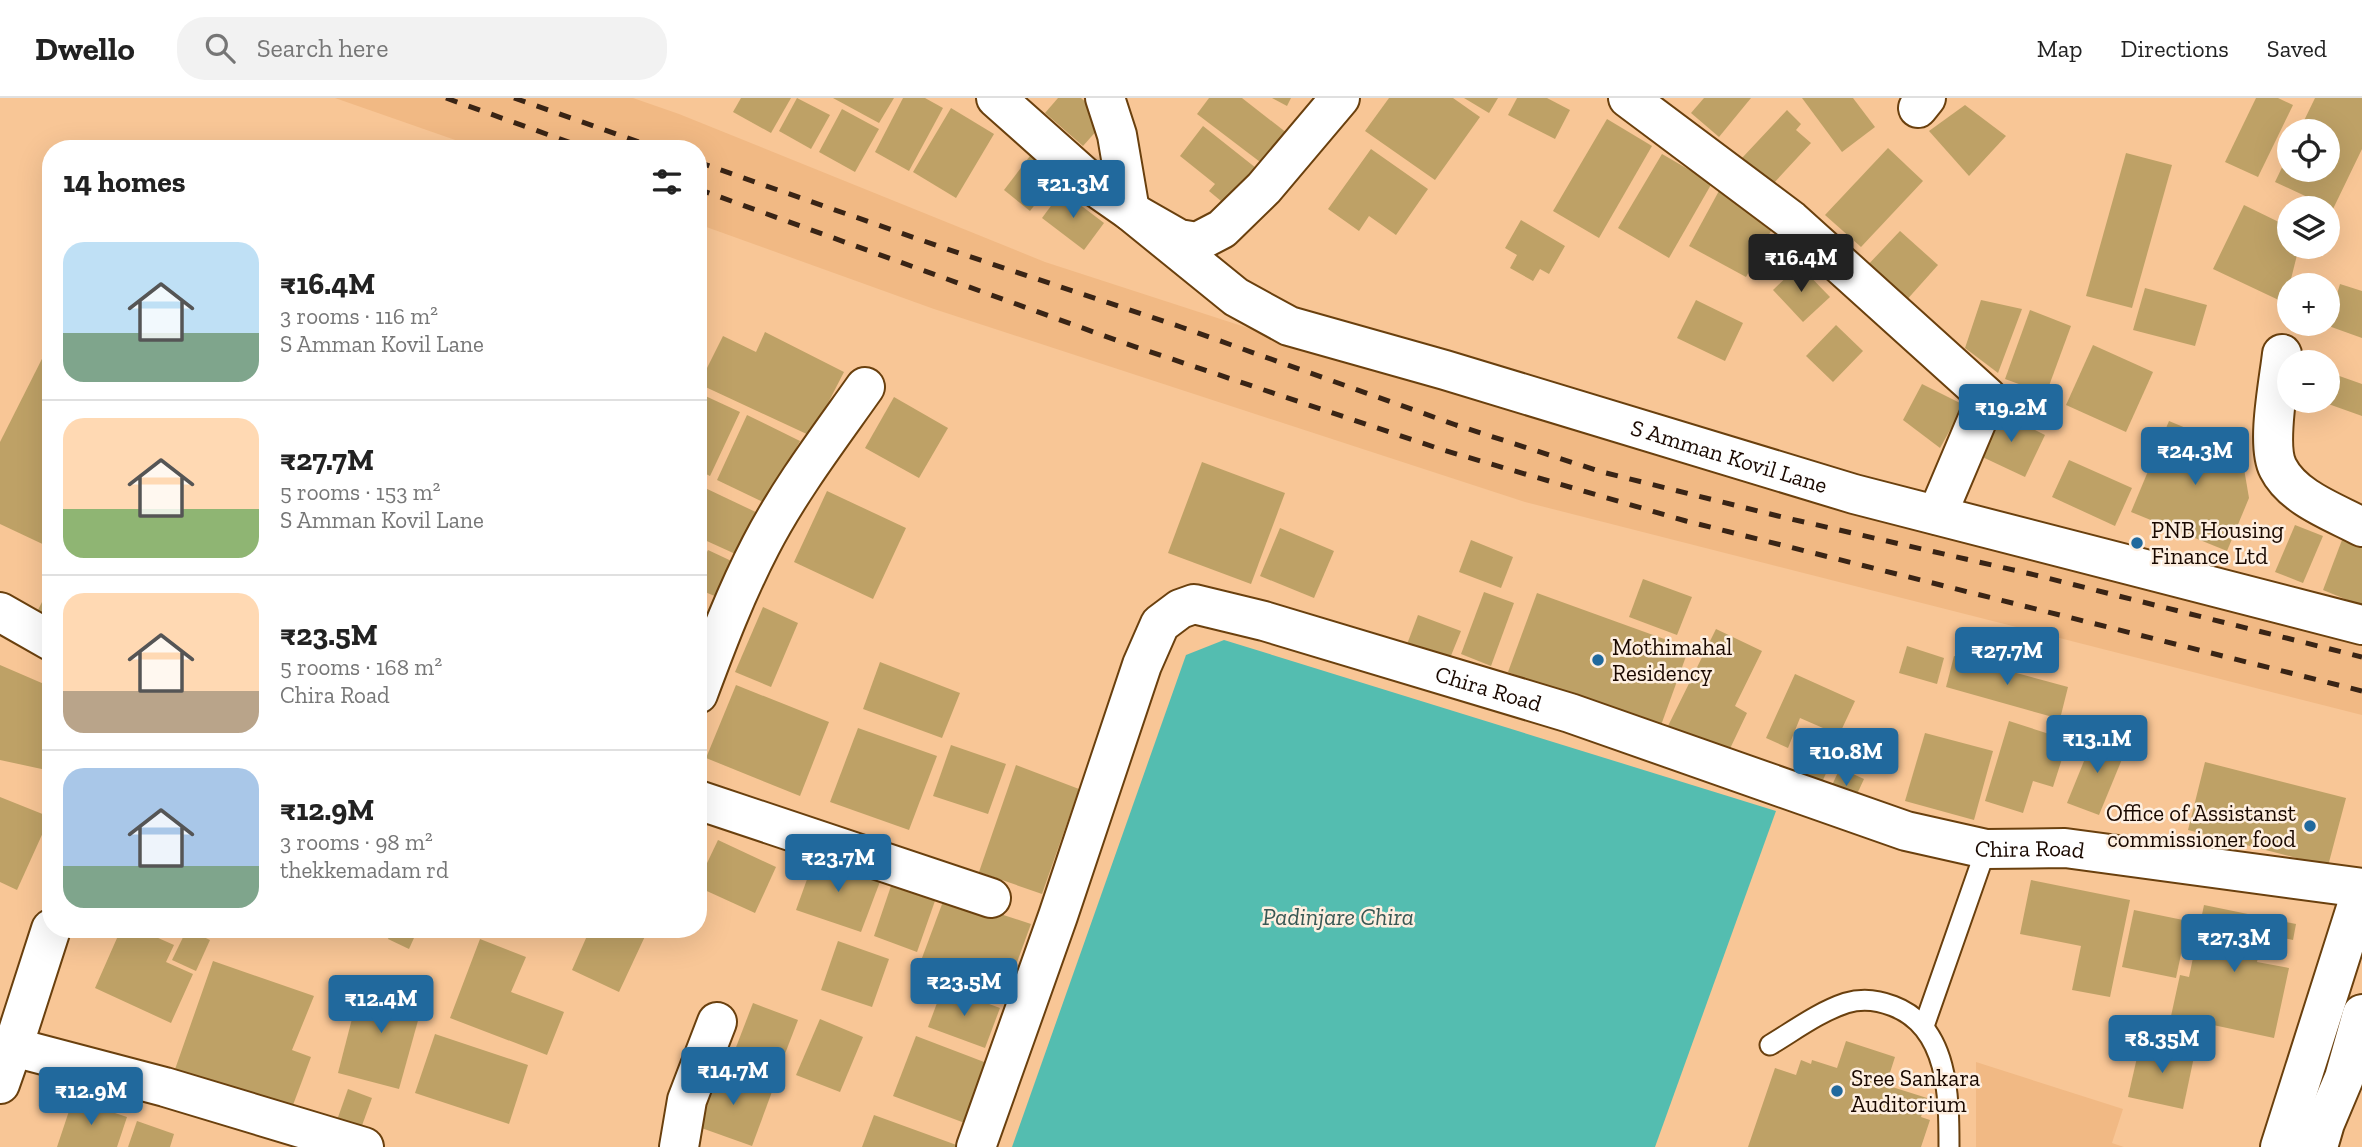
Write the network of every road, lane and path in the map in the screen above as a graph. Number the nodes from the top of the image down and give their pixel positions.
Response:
1 (996, 98) edge
2 (1105, 98) edge
3 (1340, 98) edge
4 (1628, 98) edge
5 (1130, 211) junction
6 (865, 387) dead end
7 (2277, 402) edge
8 (1937, 514) junction
9 (2362, 527) edge
10 (0, 612) edge
11 (2362, 625) edge
12 (42, 636) edge
13 (707, 670) edge
14 (707, 803) edge
15 (1986, 849) junction
16 (2362, 888) edge
17 (991, 898) dead end
18 (48, 938) edge
19 (2362, 1014) edge
20 (717, 1022) dead end
21 (1924, 1026) junction
22 (1770, 1045) dead end
23 (13, 1047) junction
24 (2305, 1070) junction
25 (2353, 1079) edge
26 (0, 1084) edge
27 (363, 1147) edge
28 (679, 1147) edge
29 (976, 1147) edge
30 (1950, 1147) edge
31 (2280, 1147) edge
32 (2318, 1147) edge

1 - 5 street
2 - 5 street
3 - 5 street
4 - 8 street
5 - 8 street, S Amman Kovil Lane
6 - 13 street
7 - 9 street
8 - 11 street, S Amman Kovil Lane
10 - 12 street
14 - 17 street
15 - 16 street, Chira Road
15 - 21 lane
15 - 29 street, Chira Road
16 - 24 street
18 - 23 street
19 - 25 street
20 - 28 street
21 - 22 lane
21 - 30 lane
23 - 26 street
23 - 27 street
24 - 25 street
24 - 31 street
25 - 32 street

